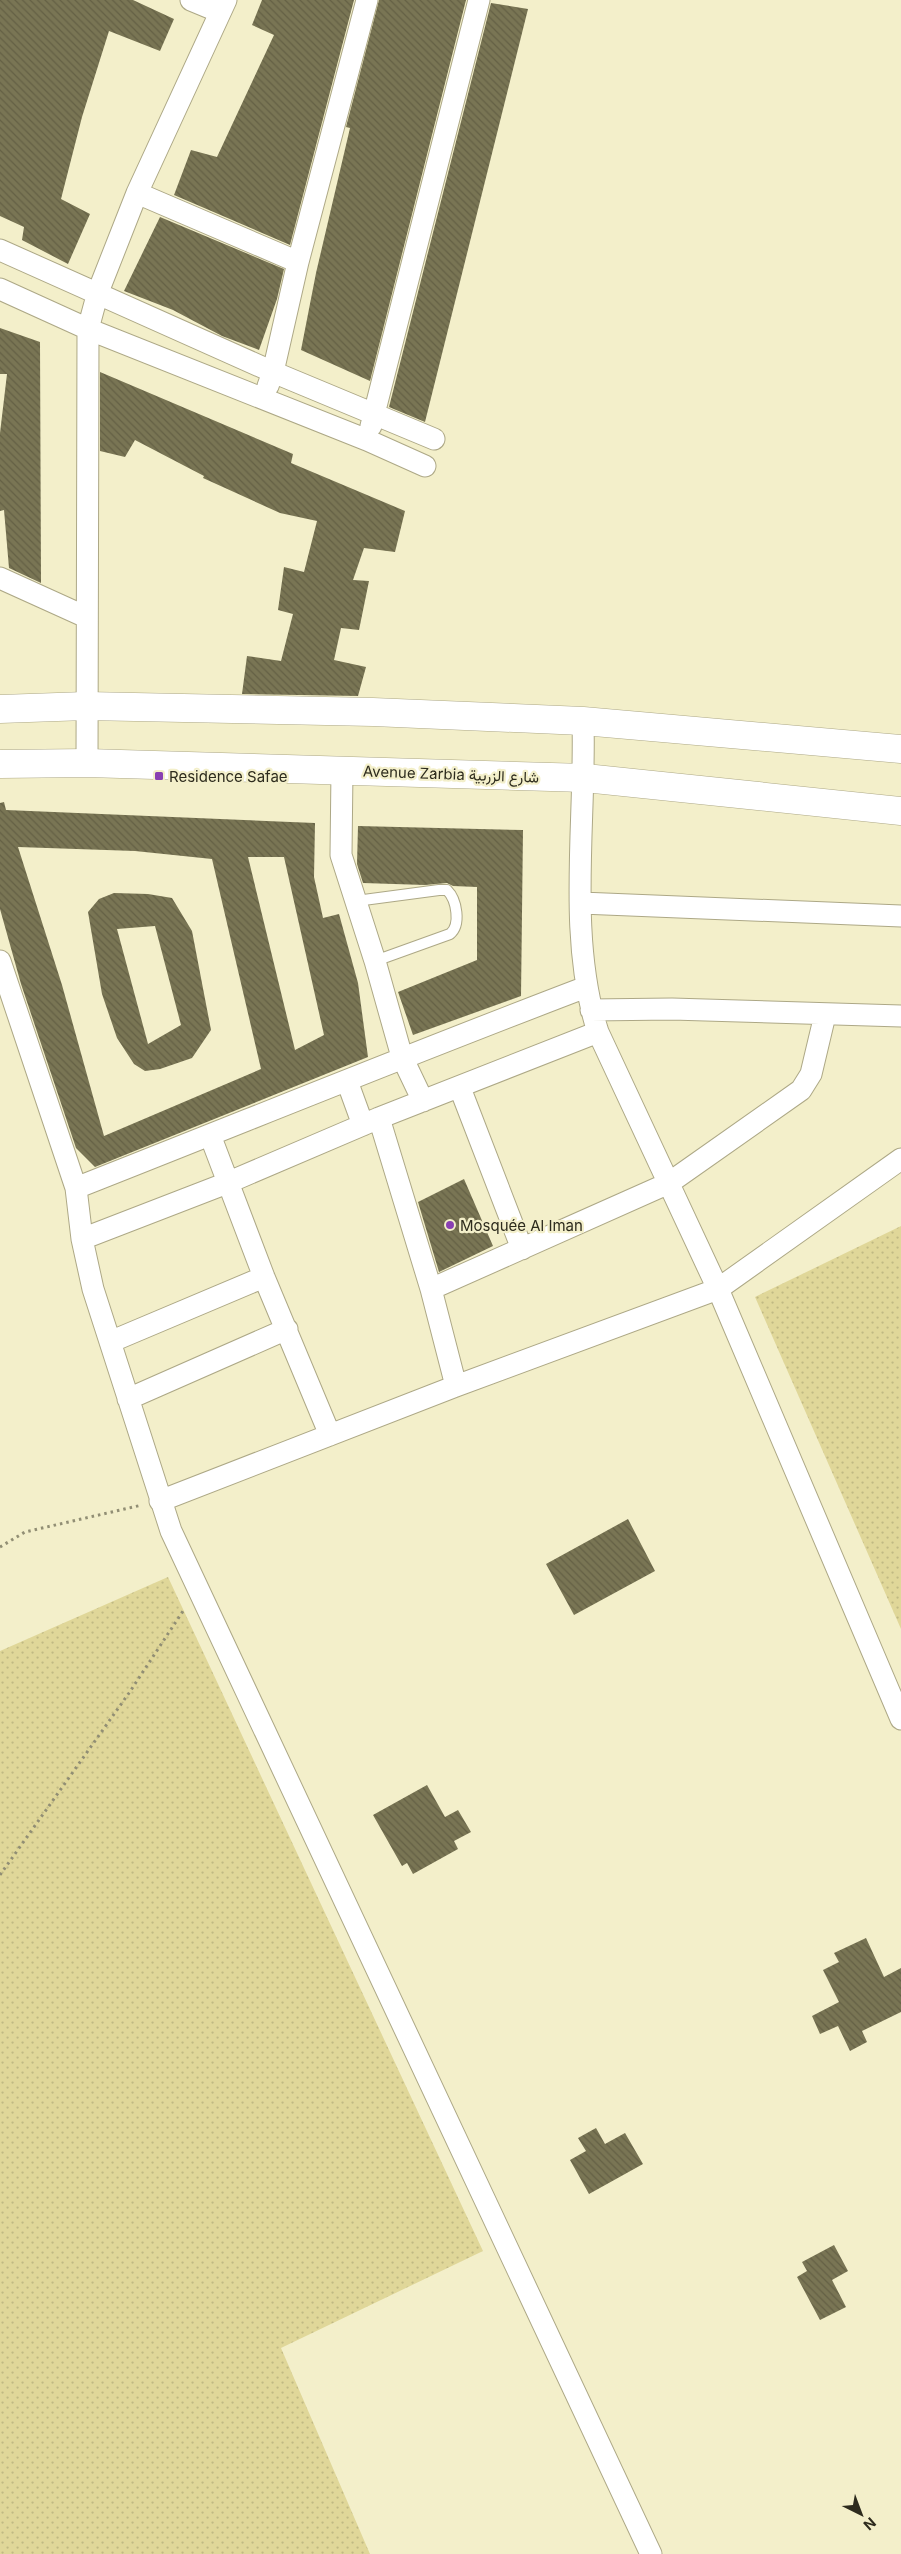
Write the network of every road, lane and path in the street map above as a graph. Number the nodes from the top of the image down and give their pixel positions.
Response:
1 (191, 0) edge
2 (367, 0) edge
3 (479, 0) edge
4 (223, 6) edge
5 (137, 194) junction
6 (7, 253) edge
7 (298, 262) junction
8 (2, 290) edge
9 (98, 292) junction
10 (88, 329) junction
11 (273, 372) junction
12 (262, 400) junction
13 (375, 413) junction
14 (434, 439) dead end
15 (367, 440) junction
16 (425, 466) dead end
17 (0, 578) edge
18 (86, 617) junction
19 (86, 706) junction
20 (0, 709) edge
21 (583, 721) junction
22 (901, 749) edge
23 (87, 763) junction
24 (0, 764) edge
25 (342, 770) junction
26 (585, 778) junction
27 (901, 811) edge
28 (356, 901) junction
29 (580, 903) junction
30 (901, 916) edge
31 (0, 961) edge
32 (375, 961) junction
33 (586, 987) junction
34 (591, 1010) junction
35 (825, 1015) junction
36 (901, 1016) edge
37 (598, 1032) junction
38 (402, 1057) junction
39 (347, 1081) junction
40 (460, 1088) junction
41 (423, 1101) junction
42 (371, 1122) junction
43 (210, 1135) junction
44 (901, 1160) edge
45 (227, 1182) junction
46 (669, 1183) junction
47 (76, 1188) junction
48 (82, 1238) junction
49 (522, 1249) junction
50 (264, 1277) junction
51 (431, 1289) junction
52 (718, 1289) junction
53 (287, 1330) junction
54 (110, 1342) junction
55 (456, 1386) junction
56 (128, 1399) junction
57 (330, 1435) junction
58 (160, 1501) junction
59 (0, 1547) edge
60 (198, 1589) junction
61 (901, 1719) edge
62 (0, 1875) edge
63 (651, 2554) edge

1 - 4 street
2 - 7 street
3 - 13 street
4 - 5 street
5 - 7 street
5 - 9 street
6 - 8 street
6 - 9 street
7 - 11 street
8 - 10 street
9 - 10 street
9 - 11 street
10 - 12 street
10 - 18 street
11 - 12 street
11 - 13 street
12 - 15 street
13 - 14 street
13 - 15 street
15 - 16 street
17 - 18 street
18 - 19 street
19 - 20 main road
19 - 21 main road
19 - 23 street
21 - 22 main road
21 - 26 street
23 - 24 main road, Avenue Zarbia شارع الزربية
23 - 25 main road, Avenue Zarbia شارع الزربية
25 - 26 main road, Avenue Zarbia شارع الزربية
25 - 28 street
26 - 27 main road, Avenue Zarbia شارع الزربية
26 - 29 street
28 - 32 street
28 - 32 lane
29 - 30 street
29 - 33 street
31 - 47 street
32 - 38 street
33 - 34 street
33 - 38 street
34 - 35 street
34 - 37 street
35 - 36 street
35 - 46 street
37 - 40 street
37 - 46 street
38 - 39 street
38 - 41 street
39 - 42 street
39 - 43 street
40 - 41 street
40 - 49 street
41 - 42 street
42 - 45 street
42 - 51 street
43 - 45 street
43 - 47 street
44 - 52 street
45 - 48 street
45 - 50 street
46 - 49 street
46 - 52 street
47 - 48 street
48 - 54 street
49 - 51 street
50 - 53 street
50 - 54 street
51 - 55 street
52 - 55 street
52 - 61 street
53 - 56 street
53 - 57 street
54 - 56 street
55 - 57 street
56 - 58 street
57 - 58 street
58 - 59 path
58 - 60 street
60 - 62 path
60 - 63 street

